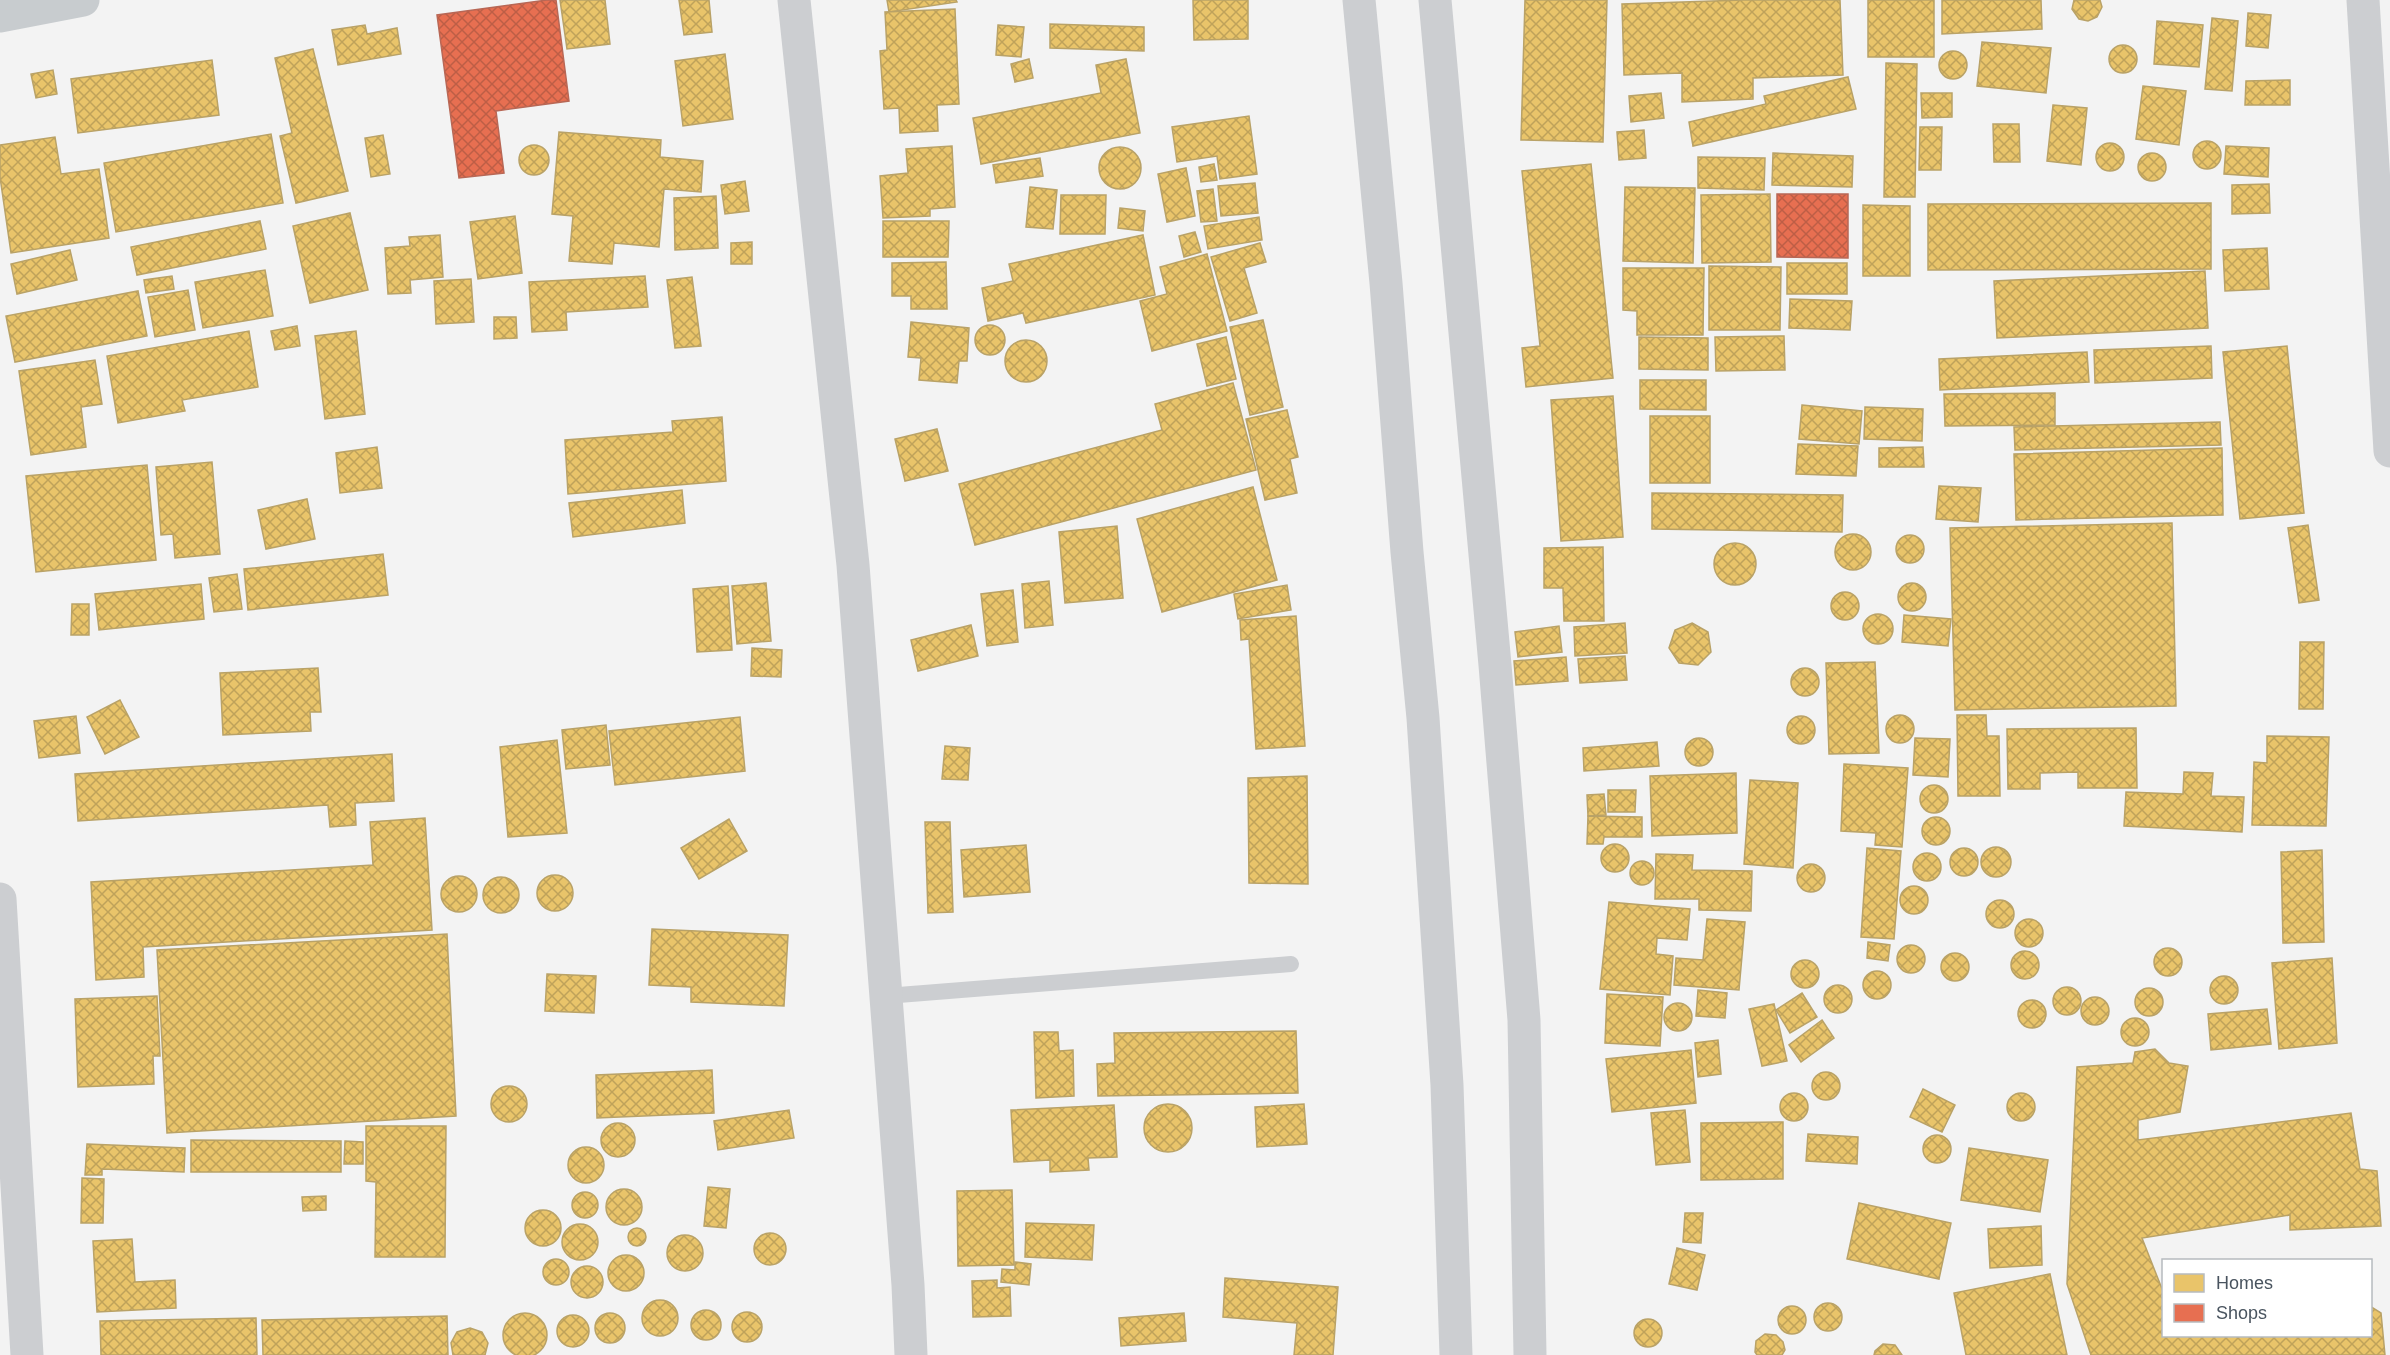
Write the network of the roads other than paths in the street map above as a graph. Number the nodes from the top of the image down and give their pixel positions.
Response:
1 (83, 0) edge
2 (794, 0) edge
3 (1359, 0) edge
4 (1435, 0) edge
5 (2363, 0) edge
6 (0, 16) edge
7 (2390, 451) edge
8 (0, 899) edge
9 (1291, 964) dead end
10 (886, 996) junction
11 (27, 1355) edge
12 (911, 1355) edge
13 (1456, 1355) edge
14 (1530, 1355) edge

1 - 6 main road
2 - 10 street
3 - 13 street
4 - 14 street
5 - 7 street
8 - 11 street
9 - 10 lane
10 - 12 street

